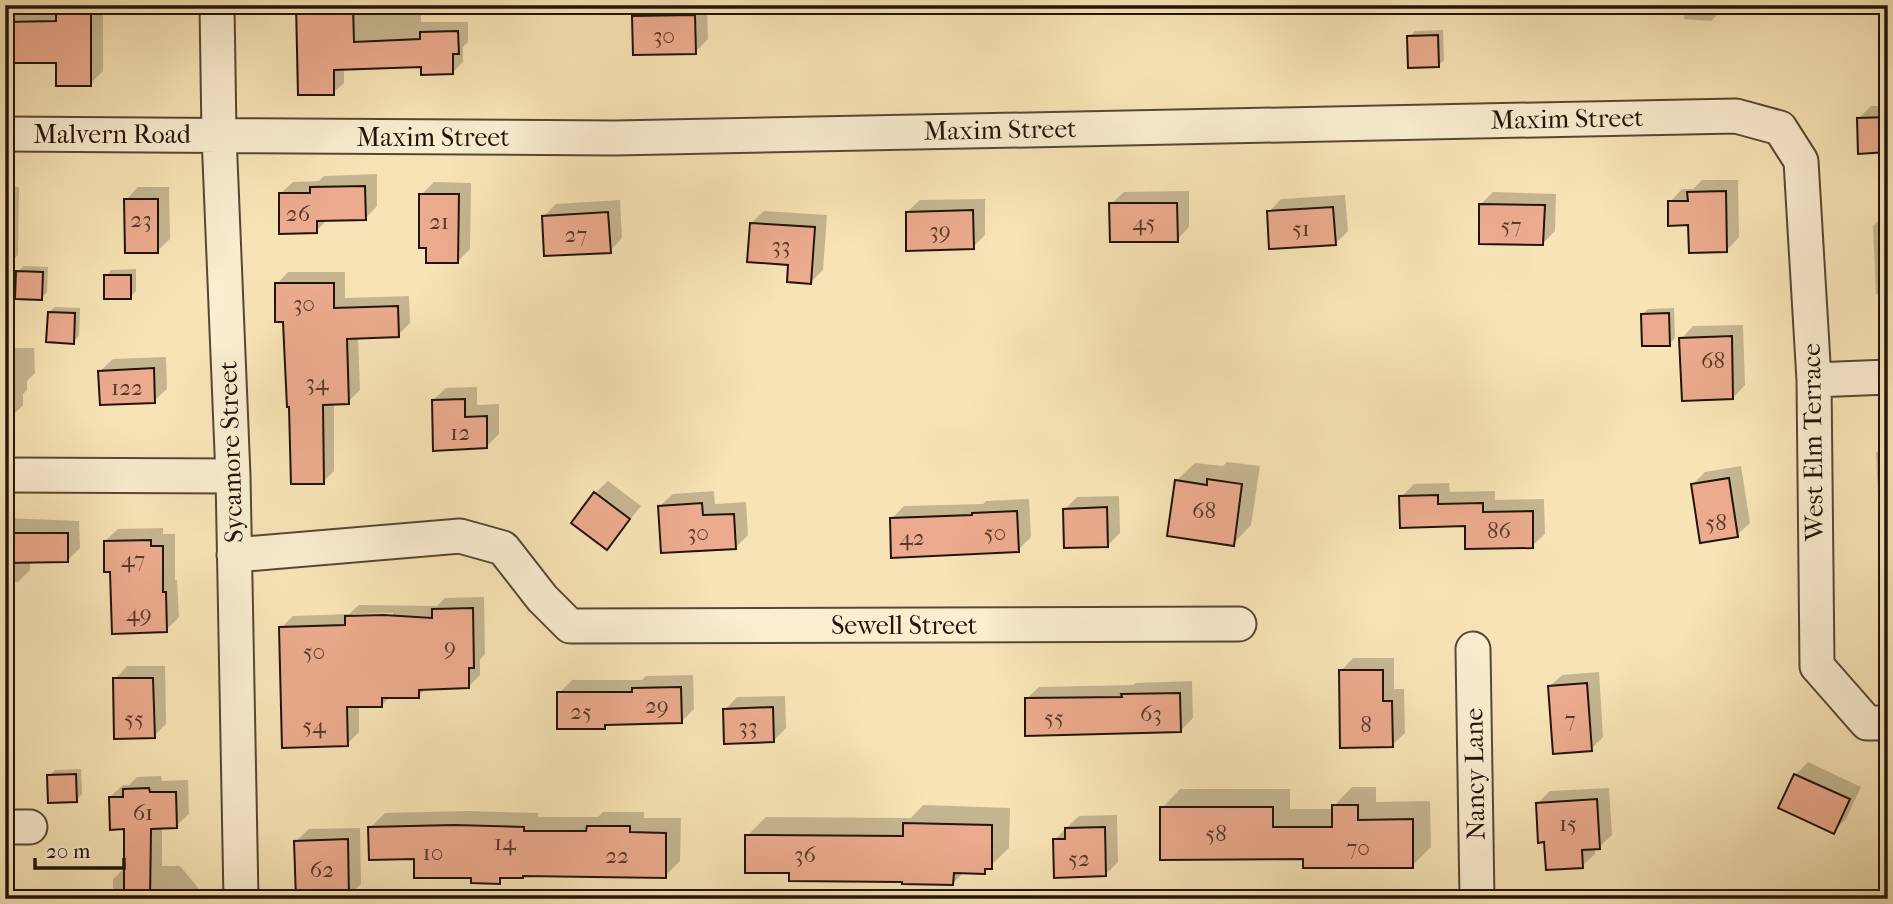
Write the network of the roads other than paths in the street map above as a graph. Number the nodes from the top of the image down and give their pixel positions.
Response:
1 (217, 5) edge
2 (1780, 128) joint
3 (5, 134) edge
4 (219, 135) junction
5 (1888, 377) edge
6 (1814, 380) junction
7 (5, 475) edge
8 (233, 476) junction
9 (234, 555) junction
10 (1239, 624) dead end
11 (1473, 649) dead end
12 (1888, 723) edge
13 (241, 899) edge
14 (1477, 899) edge

1 - 4 street, Sycamore Street
2 - 4 street, Maxim Street
2 - 6 street, West Elm Terrace
3 - 4 street, Malvern Road
4 - 8 street, Sycamore Street
5 - 6 street
6 - 12 street, West Elm Terrace
7 - 8 street
8 - 9 street, Sycamore Street
9 - 10 street, Sewell Street
9 - 13 street, Sycamore Street
11 - 14 street, Nancy Lane

